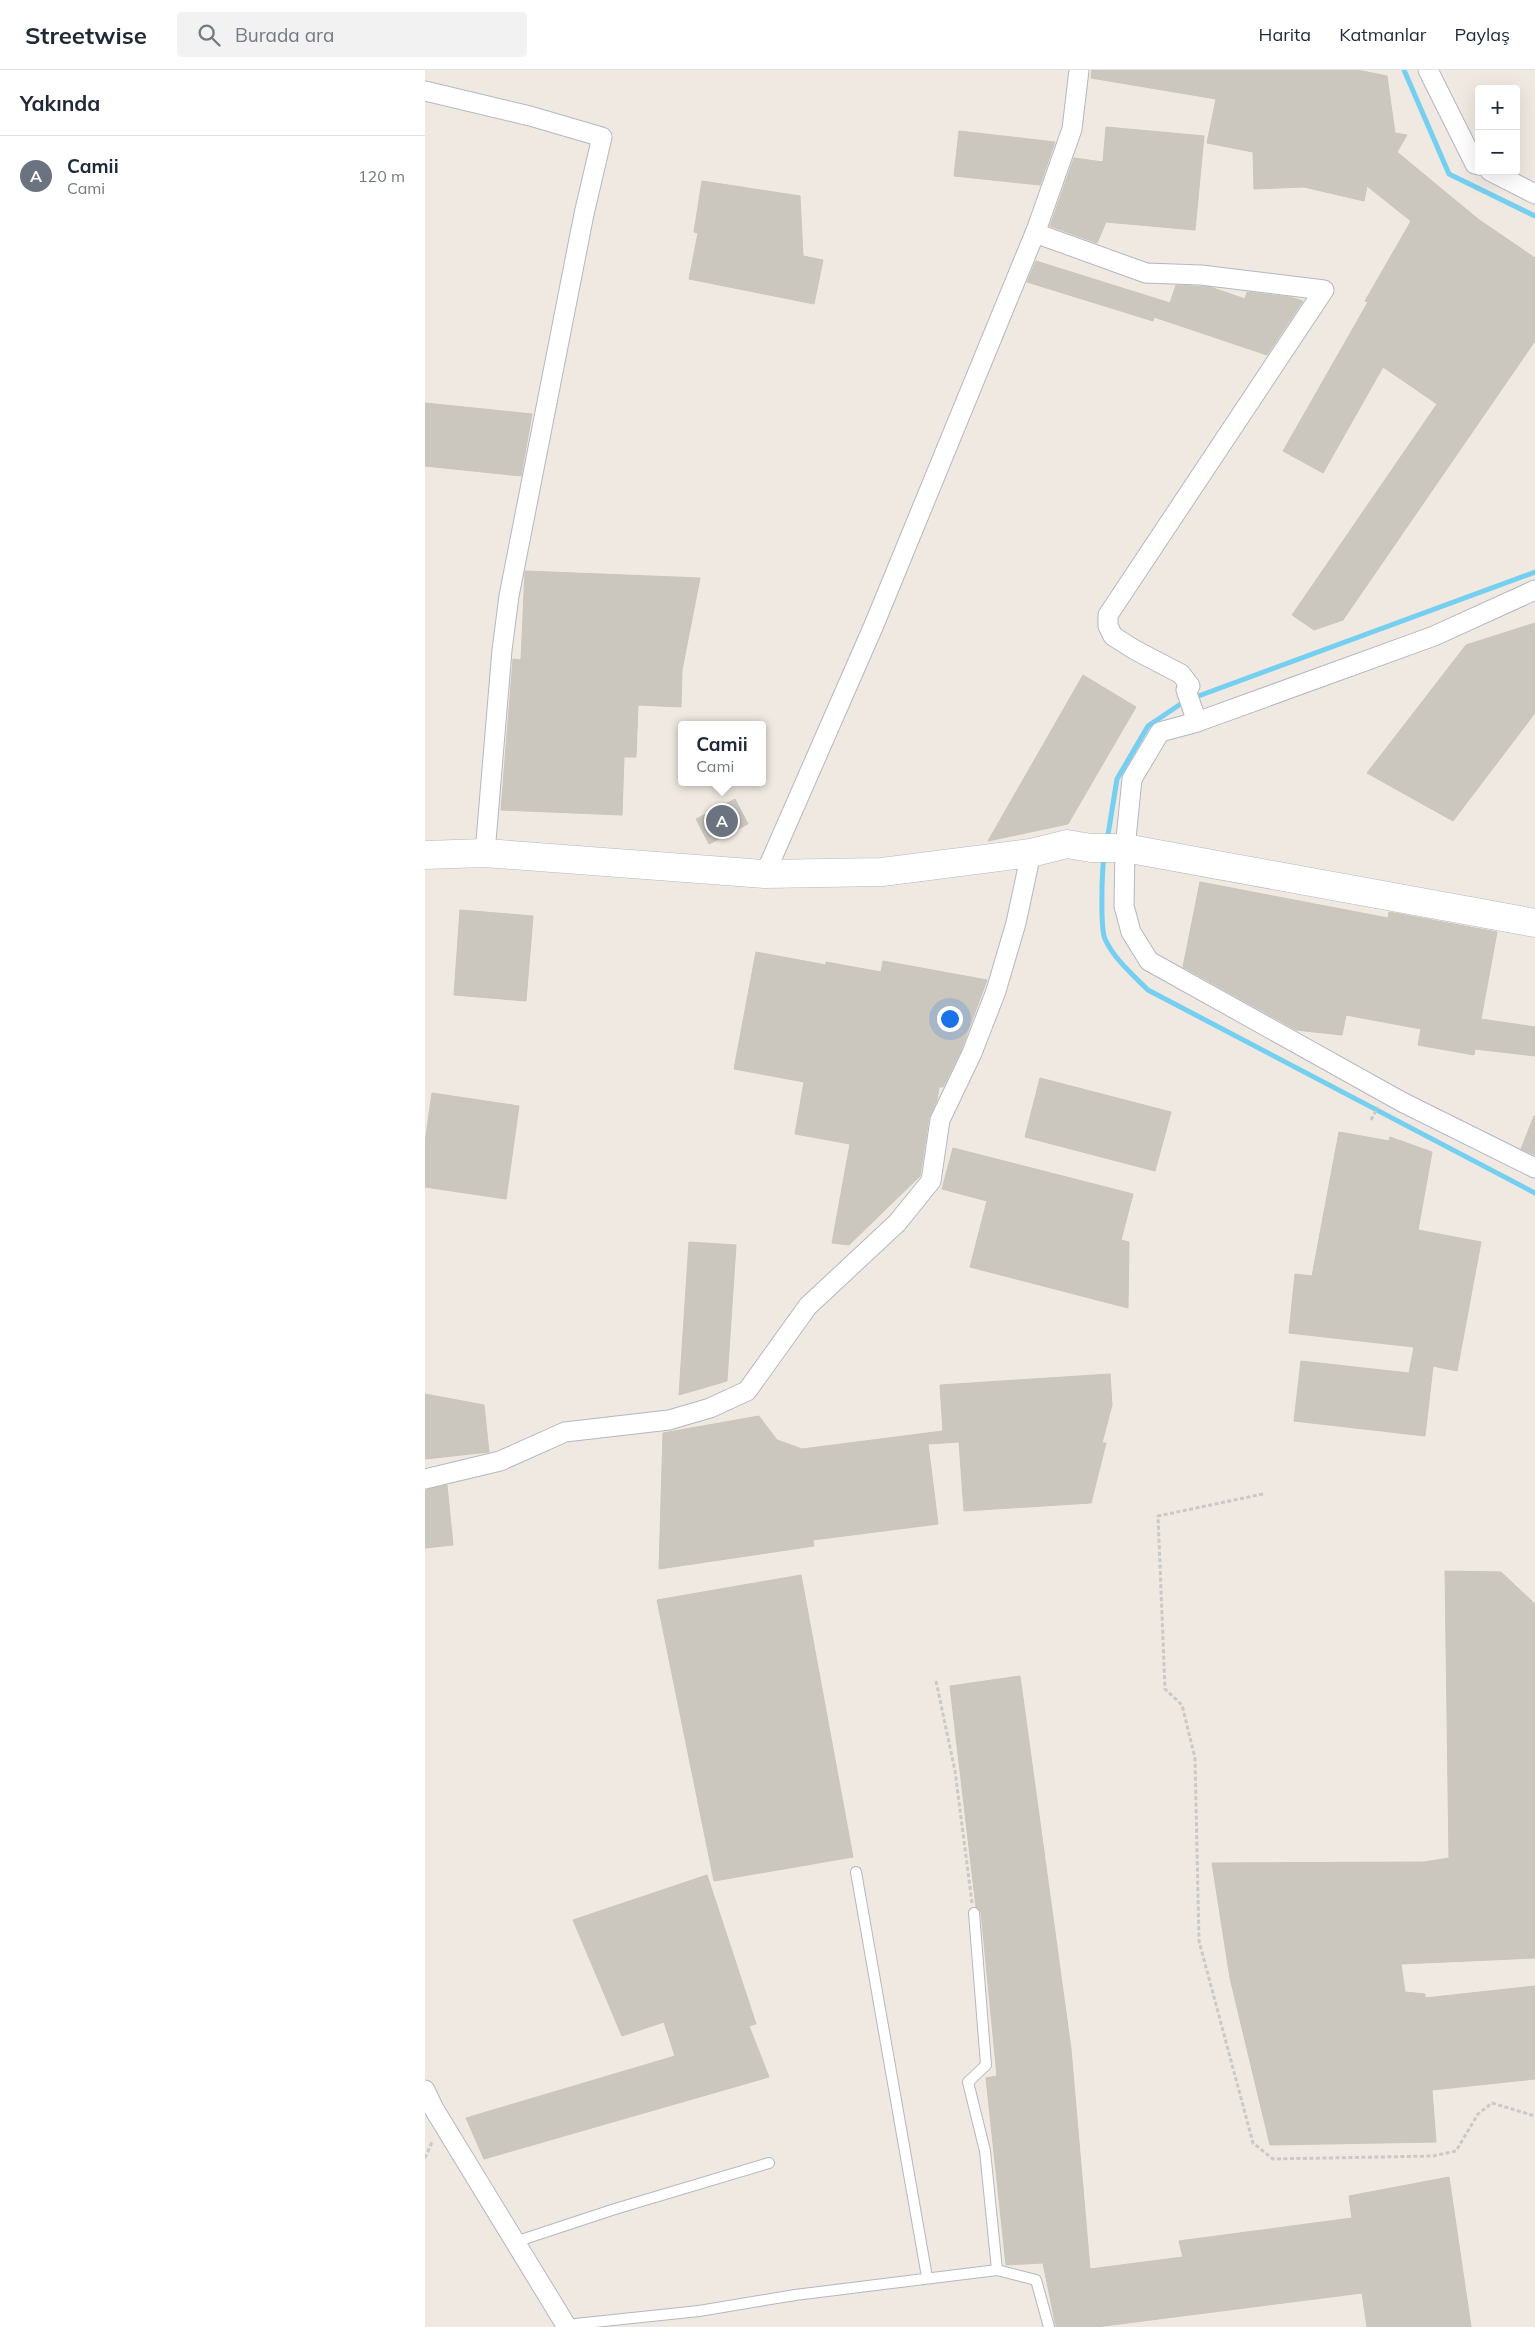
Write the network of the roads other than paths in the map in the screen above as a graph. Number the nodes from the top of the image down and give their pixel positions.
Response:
1 (1079, 70) edge
2 (1428, 70) edge
3 (425, 91) edge
4 (1475, 164) edge
5 (1498, 175) edge
6 (1535, 194) edge
7 (1035, 233) junction
8 (1535, 590) edge
9 (1195, 715) junction
10 (1111, 848) junction
11 (485, 853) junction
12 (1031, 853) junction
13 (425, 855) edge
14 (765, 874) junction
15 (1535, 923) edge
16 (1535, 1168) edge
17 (425, 1479) edge
18 (856, 1872) dead end
19 (974, 1913) road end
20 (425, 2090) edge
21 (769, 2163) dead end
22 (515, 2242) junction
23 (997, 2270) junction
24 (927, 2278) junction
25 (567, 2326) edge
26 (1049, 2327) edge

1 - 7 street
2 - 4 street
3 - 11 street
5 - 6 street
7 - 9 street
7 - 14 street
8 - 9 street
9 - 10 street
10 - 12 street
10 - 15 street
10 - 16 street
11 - 13 street
11 - 14 street
12 - 14 street
12 - 17 street
18 - 24 lane
19 - 23 lane
20 - 22 street
21 - 22 lane
22 - 25 street
23 - 24 lane
23 - 26 lane
24 - 25 lane

